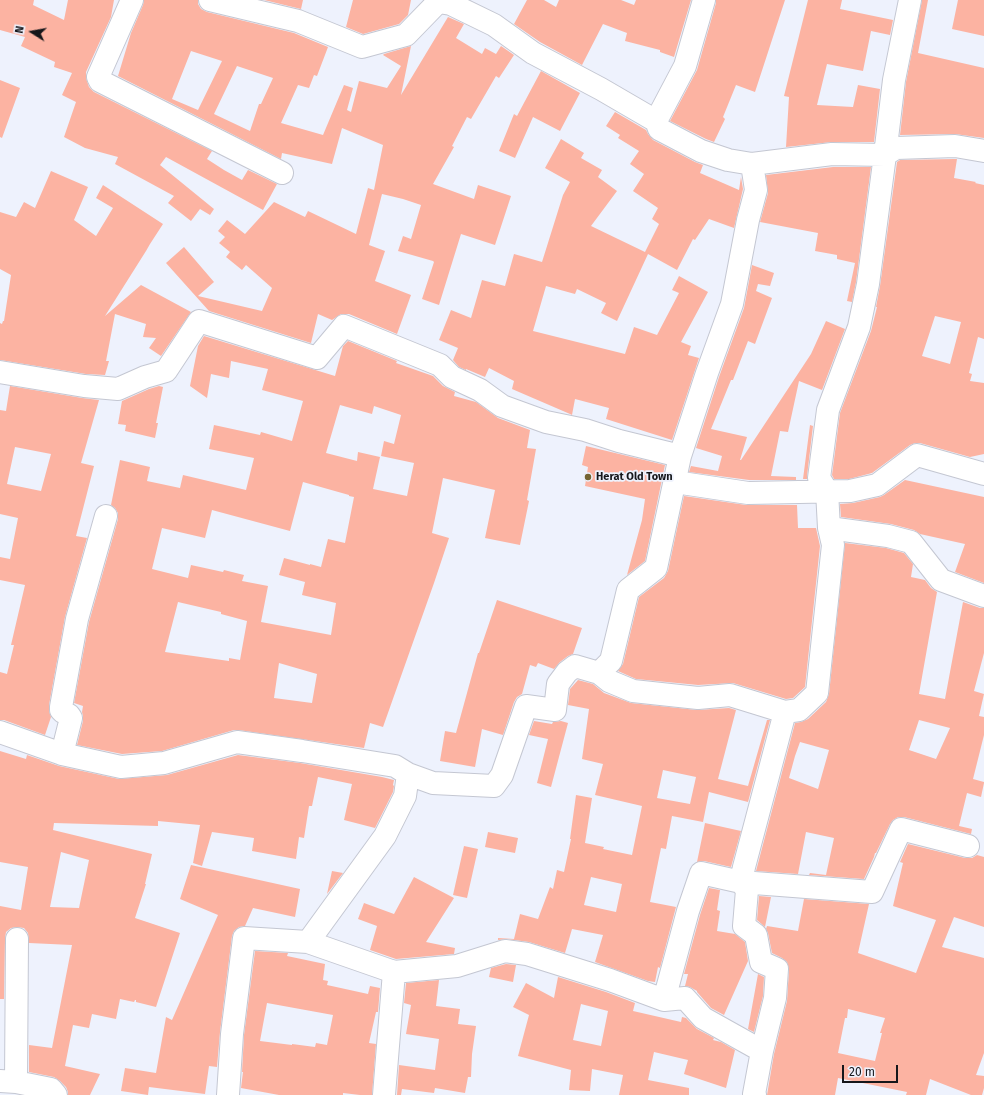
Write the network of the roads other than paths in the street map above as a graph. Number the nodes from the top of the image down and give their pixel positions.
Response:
1 (132, 0) edge
2 (210, 0) edge
3 (704, 0) edge
4 (910, 0) edge
5 (656, 121) junction
6 (984, 151) edge
7 (885, 155) junction
8 (752, 164) junction
9 (282, 173) dead end
10 (0, 372) edge
11 (680, 456) junction
12 (984, 474) edge
13 (675, 482) junction
14 (827, 491) junction
15 (106, 516) dead end
16 (829, 528) junction
17 (984, 596) edge
18 (599, 673) junction
19 (785, 712) junction
20 (0, 732) edge
21 (62, 754) junction
22 (408, 774) junction
23 (968, 846) dead end
24 (741, 882) junction
25 (17, 939) dead end
26 (308, 942) junction
27 (394, 972) junction
28 (664, 1000) junction
29 (762, 1051) junction
30 (8, 1082) edge
31 (56, 1095) edge
32 (228, 1095) edge
33 (384, 1095) edge
34 (755, 1095) edge

1 - 9 street
2 - 5 street
3 - 5 street
4 - 7 street
5 - 8 street
6 - 7 street
7 - 8 street
7 - 14 street
8 - 11 street
10 - 11 street
11 - 13 street
12 - 14 street
13 - 14 street
13 - 18 street
14 - 16 street
15 - 21 street
16 - 17 street
16 - 19 street
18 - 19 street
18 - 22 street
19 - 24 street
20 - 21 street
21 - 22 street
22 - 26 street
23 - 24 street
24 - 28 street
24 - 29 street
25 - 30 street
26 - 27 street
26 - 32 street
27 - 28 street
27 - 33 street
28 - 29 street
29 - 34 street
30 - 31 street

